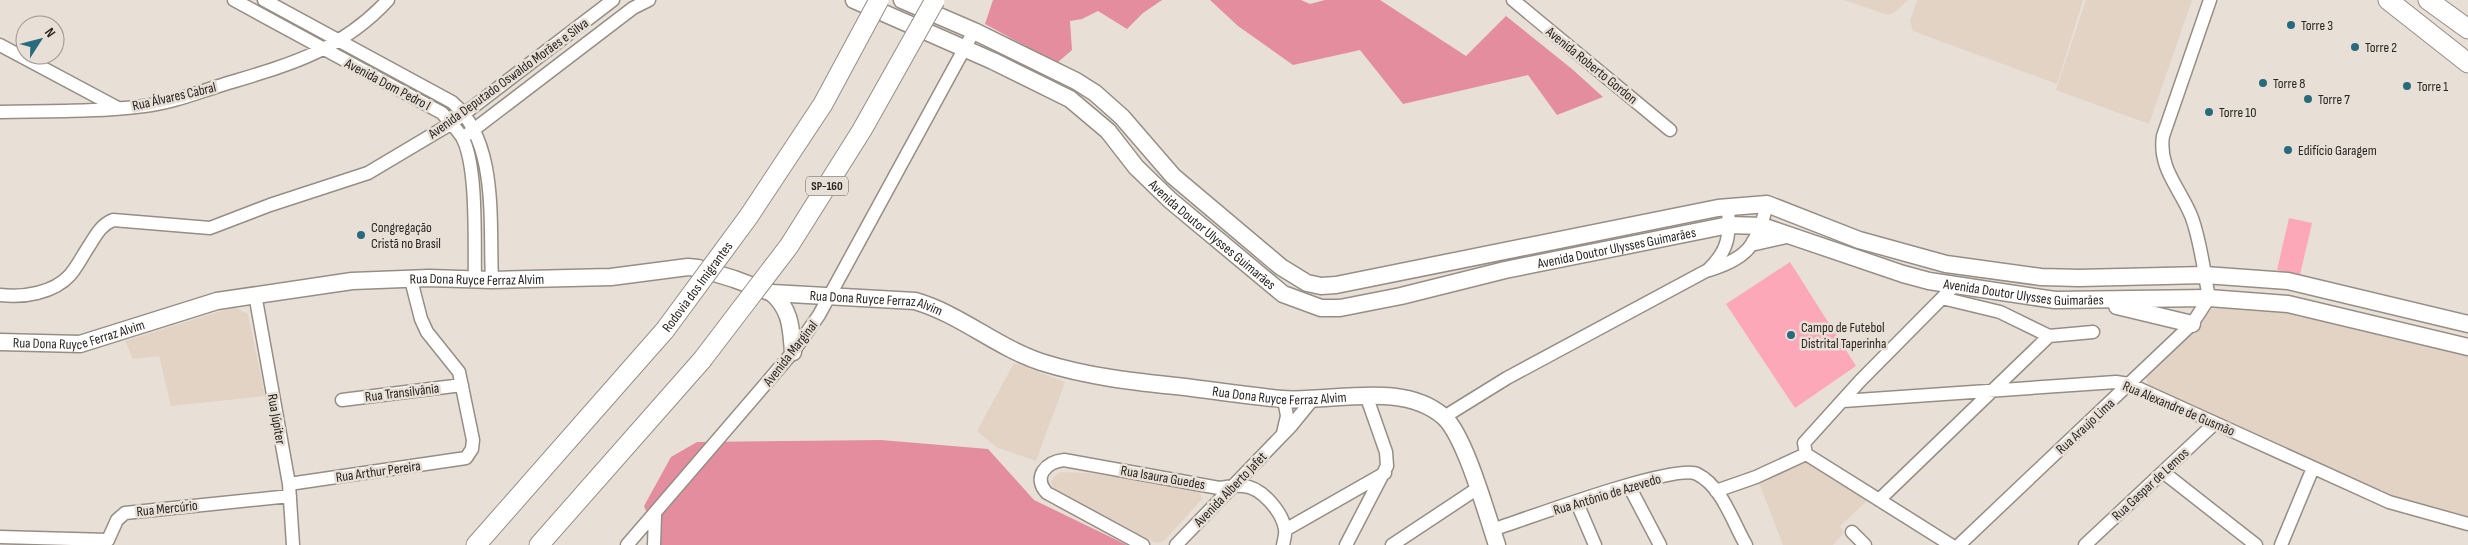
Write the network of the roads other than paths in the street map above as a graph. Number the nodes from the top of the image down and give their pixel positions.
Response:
1 (234, 0) edge
2 (264, 0) edge
3 (388, 0) edge
4 (613, 0) edge
5 (649, 0) edge
6 (854, 0) edge
7 (879, 0) edge
8 (902, 0) edge
9 (935, 0) edge
10 (1512, 0) edge
11 (2210, 0) edge
12 (2388, 0) edge
13 (2428, 0) edge
14 (2468, 30) edge
15 (974, 31) junction
16 (340, 41) junction
17 (0, 45) edge
18 (965, 48) junction
19 (325, 50) junction
20 (2468, 63) edge
21 (1065, 96) junction
22 (118, 108) junction
23 (0, 112) edge
24 (465, 113) junction
25 (1122, 117) junction
26 (452, 123) junction
27 (475, 129) junction
28 (1670, 130) dead end
29 (462, 138) junction
30 (1119, 145) junction
31 (1173, 176) junction
32 (1767, 204) junction
33 (1728, 207) junction
34 (1762, 226) junction
35 (1728, 232) junction
36 (1786, 234) junction
37 (1752, 245) junction
38 (1460, 261) junction
39 (1706, 271) junction
40 (2205, 275) junction
41 (411, 280) junction
42 (475, 280) junction
43 (492, 280) junction
44 (1955, 285) junction
45 (772, 293) junction
46 (255, 294) junction
47 (0, 295) edge
48 (1401, 296) junction
49 (828, 297) junction
50 (1942, 298) junction
51 (2210, 298) junction
52 (2093, 300) junction
53 (2192, 324) junction
54 (2468, 324) edge
55 (2093, 332) dead end
56 (2049, 336) junction
57 (0, 342) edge
58 (2468, 347) edge
59 (793, 352) junction
60 (2129, 384) junction
61 (462, 385) junction
62 (1991, 392) junction
63 (1366, 395) junction
64 (1314, 398) junction
65 (1284, 399) junction
66 (342, 400) dead end
67 (1843, 401) junction
68 (1444, 417) junction
69 (2215, 423) junction
70 (1283, 433) junction
71 (1806, 454) junction
72 (2313, 468) junction
73 (2163, 472) junction
74 (1385, 473) junction
75 (1629, 486) junction
76 (1232, 487) junction
77 (1478, 488) junction
78 (289, 490) junction
79 (1716, 491) junction
80 (1879, 500) junction
81 (1577, 502) junction
82 (655, 514) junction
83 (2468, 524) edge
84 (1285, 530) junction
85 (1852, 532) dead end
86 (0, 537) edge
87 (1495, 538) edge
88 (108, 542) edge
89 (294, 545) edge
90 (476, 545) edge
91 (539, 545) edge
92 (627, 545) edge
93 (654, 545) edge
94 (1143, 545) edge
95 (1176, 545) edge
96 (1283, 545) edge
97 (1346, 545) edge
98 (1392, 545) edge
99 (1595, 545) edge
100 (1660, 545) edge
101 (1746, 545) edge
102 (1864, 545) edge
103 (1951, 545) edge
104 (1959, 545) edge
105 (2085, 545) edge
106 (2256, 545) edge
107 (2281, 545) edge

1 - 19 street, Avenida Dom Pedro I
2 - 16 street, Avenida Dom Pedro I
3 - 16 street, Rua Álvares Cabral
4 - 24 street, Avenida Deputado Oswaldo Morães e Silva
5 - 27 street, Avenida Deputado Oswaldo Morães e Silva
6 - 18 main road, Avenida Doutor Ulysses Guimarães
7 - 90 highway, Rodovia dos Imigrantes, bridge
8 - 15 main road, Avenida Doutor Ulysses Guimarães
9 - 91 highway, SP-160, bridge
10 - 28 street, Avenida Roberto Gordon
11 - 40 street
12 - 20 highway
13 - 14 highway
15 - 18 street, Avenida Marginal
15 - 25 main road, Avenida Doutor Ulysses Guimarães
16 - 19 street, Rua Álvares Cabral
16 - 24 street, Avenida Dom Pedro I
17 - 22 street
18 - 21 main road, Avenida Doutor Ulysses Guimarães
18 - 49 street, Avenida Marginal
19 - 22 street, Rua Álvares Cabral
19 - 26 street, Avenida Dom Pedro I
21 - 25 main road
21 - 30 main road, Avenida Doutor Ulysses Guimarães
22 - 23 street, Rua Álvares Cabral
24 - 26 street, Avenida Deputado Oswaldo Morães e Silva
24 - 27 street, Avenida Dom Pedro I
25 - 31 main road, Avenida Doutor Ulysses Guimarães
26 - 29 street, Avenida Dom Pedro I
26 - 47 street, Avenida Deputado Oswaldo Morães e Silva
27 - 29 street, Avenida Deputado Oswaldo Morães e Silva
27 - 43 street, Avenida Dom Pedro I
29 - 42 street, Avenida Dom Pedro I
30 - 31 main road
30 - 48 main road, Avenida Doutor Ulysses Guimarães
31 - 38 main road, Avenida Doutor Ulysses Guimarães
32 - 33 main road, Avenida Doutor Ulysses Guimarães
32 - 34 street
32 - 40 main road, Avenida Doutor Ulysses Guimarães
33 - 35 street
33 - 38 main road, Avenida Doutor Ulysses Guimarães
34 - 35 main road, Avenida Doutor Ulysses Guimarães
34 - 36 main road, Avenida Doutor Ulysses Guimarães
34 - 37 street
35 - 37 street
35 - 39 street
35 - 48 main road, Avenida Doutor Ulysses Guimarães
36 - 37 main road
36 - 44 main road, Avenida Doutor Ulysses Guimarães
37 - 39 street
38 - 48 main road
39 - 68 street
40 - 51 street
40 - 54 main road, Avenida Doutor Ulysses Guimarães
41 - 42 main road, Rua Dona Ruyce Ferraz Alvim
41 - 46 main road, Rua Dona Ruyce Ferraz Alvim
41 - 61 street
42 - 43 main road, Rua Dona Ruyce Ferraz Alvim
43 - 45 main road, Rua Dona Ruyce Ferraz Alvim
44 - 50 street
44 - 52 main road, Avenida Doutor Ulysses Guimarães
45 - 49 main road, Rua Dona Ruyce Ferraz Alvim
45 - 59 main road
46 - 57 main road, Rua Dona Ruyce Ferraz Alvim
46 - 78 street, Rua Júpiter
49 - 59 street, Avenida Marginal
49 - 65 main road, Rua Dona Ruyce Ferraz Alvim
50 - 56 street
50 - 67 street
51 - 52 main road, Avenida Doutor Ulysses Guimarães
51 - 53 street, Rua Araujo Lima
51 - 58 main road, Avenida Doutor Ulysses Guimarães
52 - 53 main road
53 - 60 street, Rua Araujo Lima
55 - 56 street
56 - 62 street
59 - 82 street, Avenida Marginal
60 - 62 street, Rua Alexandre de Gusmão
60 - 69 street, Rua Alexandre de Gusmão
60 - 104 street, Rua Araujo Lima
61 - 66 street, Rua Transilvânia
61 - 78 street, Rua Arthur Pereira
62 - 67 street, Rua Alexandre de Gusmão
62 - 80 street
63 - 64 main road, Rua Dona Ruyce Ferraz Alvim
63 - 68 main road, Rua Dona Ruyce Ferraz Alvim
63 - 74 street
64 - 65 main road, Rua Dona Ruyce Ferraz Alvim
64 - 70 street, Avenida Alberto Jafet
65 - 70 street
67 - 71 street
68 - 77 main road
69 - 72 street, Rua Alexandre de Gusmão
69 - 73 street, Rua Gaspar de Lemos
70 - 76 street, Avenida Alberto Jafet
71 - 79 street
71 - 80 street
72 - 83 street, Rua Alexandre de Gusmão
72 - 107 street
73 - 105 street, Rua Gaspar de Lemos
73 - 106 street
74 - 84 street
74 - 97 street
75 - 79 street, Rua Antônio de Azevedo
75 - 81 street, Rua Antônio de Azevedo
75 - 100 street
76 - 84 street, Rua Isaura Guedes
76 - 94 street, Rua Isaura Guedes
76 - 95 street, Avenida Alberto Jafet
77 - 87 main road
77 - 98 street
78 - 88 street, Rua Mercúrio
78 - 89 street, Rua Júpiter
79 - 101 street
80 - 103 street
81 - 87 street, Rua Antônio de Azevedo
81 - 99 street
82 - 92 street, Avenida Marginal
82 - 93 street
84 - 96 street
85 - 102 street
86 - 88 street, Rua Mercúrio

